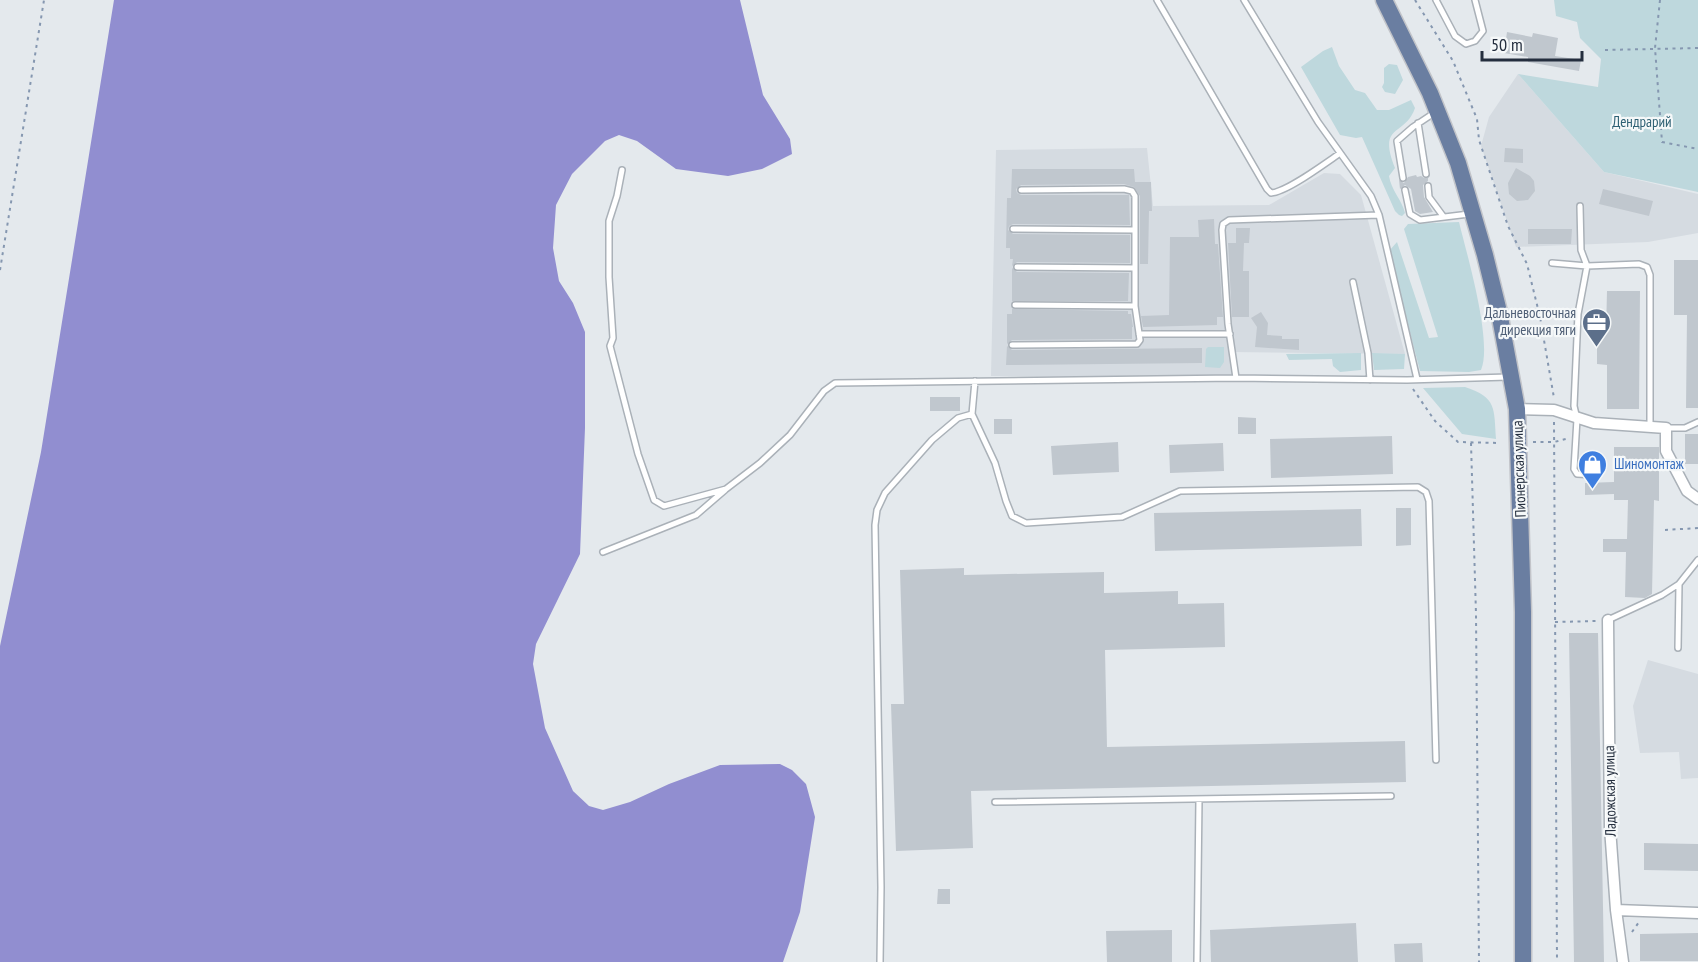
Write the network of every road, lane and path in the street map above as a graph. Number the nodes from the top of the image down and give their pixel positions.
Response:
1 (44, 0) edge
2 (1157, 0) edge
3 (1244, 0) edge
4 (1384, 0) edge
5 (1415, 0) edge
6 (1436, 0) edge
7 (1484, 0) edge
8 (1660, 0) edge
9 (1476, 1) edge
10 (1655, 48) junction
11 (1698, 48) edge
12 (1605, 50) dead end
13 (1438, 111) junction
14 (1418, 123) junction
15 (1698, 149) edge
16 (1339, 154) junction
17 (622, 170) dead end
18 (1426, 174) dead end
19 (1403, 178) dead end
20 (1428, 186) dead end
21 (1021, 190) dead end
22 (1406, 190) dead end
23 (1580, 206) dead end
24 (1474, 213) junction
25 (1379, 215) junction
26 (1443, 216) junction
27 (1013, 229) dead end
28 (1134, 230) junction
29 (1552, 263) dead end
30 (1587, 266) junction
31 (1017, 267) dead end
32 (1135, 268) junction
33 (0, 270) edge
34 (1353, 282) dead end
35 (1015, 305) dead end
36 (1136, 306) junction
37 (1139, 334) junction
38 (1230, 334) junction
39 (1012, 345) dead end
40 (1512, 376) junction
41 (1236, 378) junction
42 (1370, 380) junction
43 (1407, 380) junction
44 (1417, 380) junction
45 (975, 381) junction
46 (1517, 409) junction
47 (1554, 410) junction
48 (972, 414) junction
49 (1576, 419) junction
50 (1698, 422) edge
51 (1650, 427) junction
52 (1666, 428) junction
53 (1533, 442) dead end
54 (1554, 442) junction
55 (1471, 443) junction
56 (1499, 443) dead end
57 (1595, 475) dead end
58 (726, 489) junction
59 (1698, 499) edge
60 (1698, 528) edge
61 (1665, 530) dead end
62 (603, 552) dead end
63 (1698, 560) edge
64 (1679, 584) junction
65 (1608, 620) junction
66 (1555, 622) junction
67 (1678, 648) dead end
68 (1436, 760) dead end
69 (1391, 796) dead end
70 (1199, 799) junction
71 (994, 802) dead end
72 (1616, 910) junction
73 (1647, 911) junction
74 (1698, 913) edge
75 (1632, 942) dead end
76 (880, 962) edge
77 (1197, 962) edge
78 (1479, 962) edge
79 (1523, 962) edge
80 (1557, 962) edge
81 (1623, 962) edge

1 - 33 path
2 - 16 lane
3 - 16 lane
4 - 13 main road, Пионерская улица
5 - 47 path
6 - 9 lane
7 - 9 lane
8 - 10 path
10 - 11 path
10 - 12 path
10 - 15 path
13 - 14 lane
13 - 24 main road, Пионерская улица
14 - 18 lane
14 - 19 lane
16 - 25 lane
17 - 58 lane
20 - 26 lane
21 - 28 lane
22 - 26 lane
23 - 30 lane
24 - 26 lane
24 - 40 main road, Пионерская улица
25 - 38 lane
25 - 44 lane
27 - 28 lane
28 - 32 lane
29 - 30 lane
30 - 49 lane
30 - 51 lane
31 - 32 lane
32 - 36 lane
34 - 42 lane
35 - 36 lane
36 - 37 lane
37 - 38 lane
37 - 39 lane
38 - 41 lane
40 - 44 lane
40 - 46 main road, Пионерская улица
41 - 42 lane
41 - 45 lane
42 - 43 lane
43 - 44 lane
43 - 55 path
45 - 48 lane
45 - 58 lane
46 - 47 street
46 - 79 main road, Пионерская улица
47 - 49 street
47 - 54 path
48 - 68 lane
48 - 76 lane
49 - 51 street
49 - 57 lane
50 - 52 lane
51 - 52 street
52 - 59 street
53 - 54 path
54 - 66 path
55 - 56 path
55 - 78 path
58 - 62 lane
60 - 61 path
63 - 64 lane
64 - 65 lane
64 - 67 lane
65 - 66 path
65 - 72 street, Ладожская улица
66 - 80 path
69 - 70 lane
70 - 71 lane
70 - 77 lane
72 - 73 street
72 - 81 street, Ладожская улица
73 - 74 street
73 - 75 path

